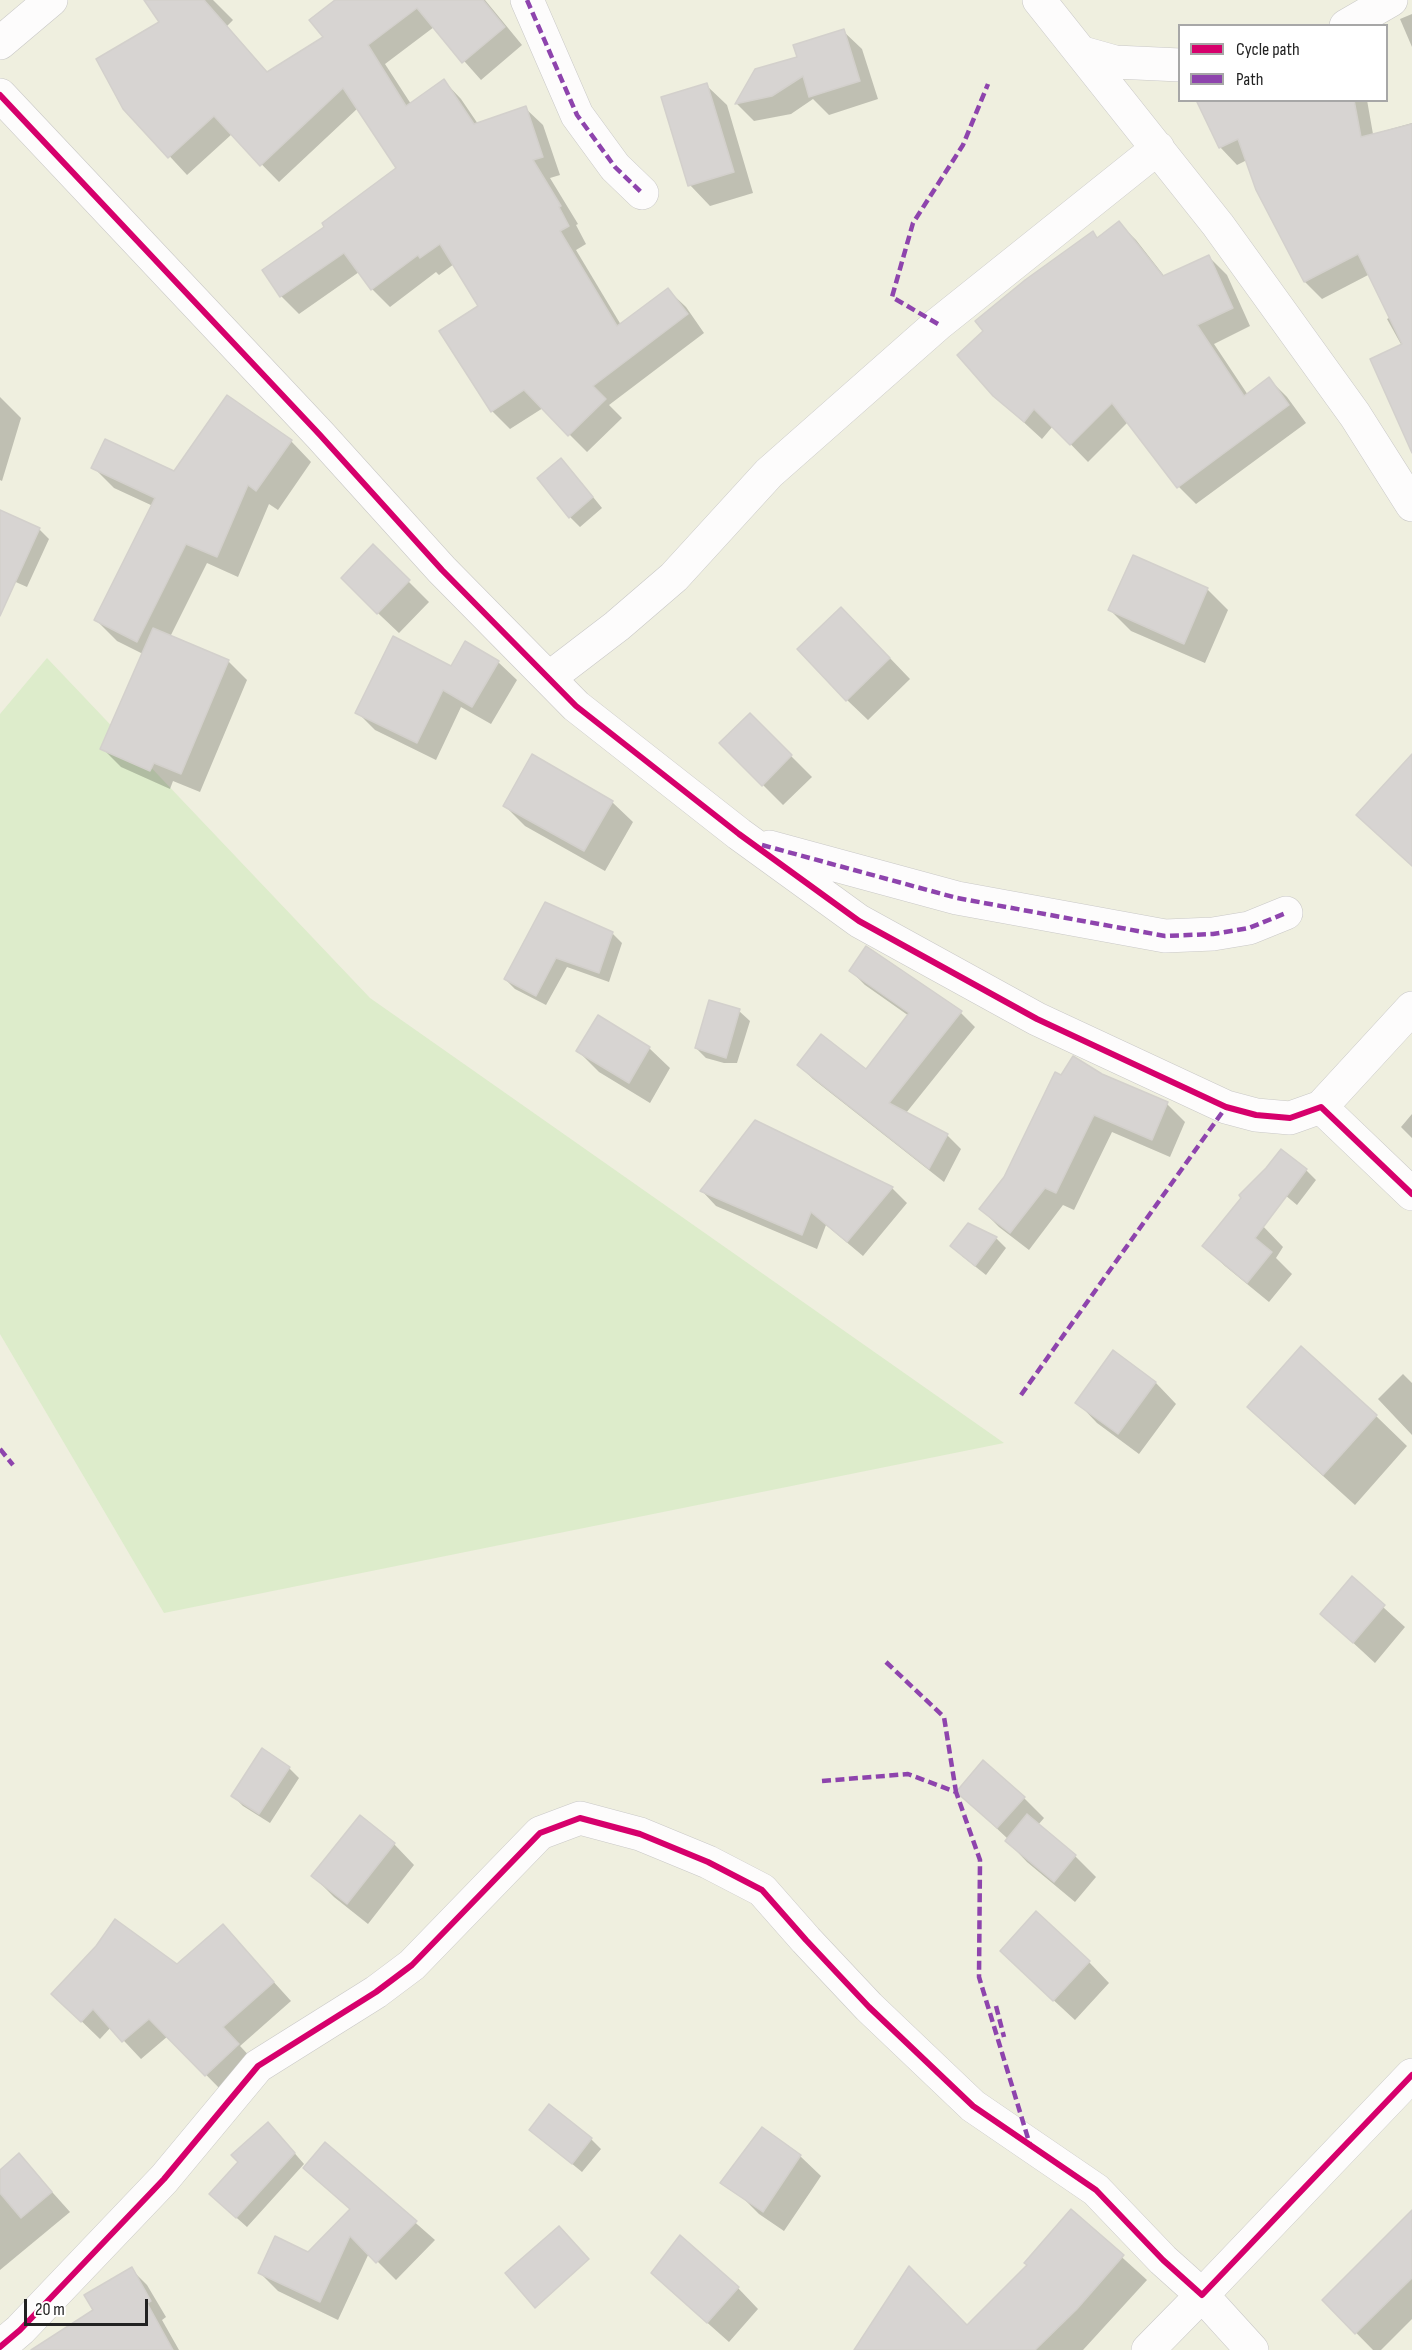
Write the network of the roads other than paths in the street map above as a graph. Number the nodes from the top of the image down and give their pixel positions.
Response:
1 (51, 0) edge
2 (527, 0) edge
3 (1039, 0) edge
4 (1391, 0) edge
5 (1349, 24) edge
6 (0, 43) edge
7 (1083, 53) junction
8 (1178, 65) edge
9 (0, 95) edge
10 (1158, 148) junction
11 (642, 193) dead end
12 (1412, 505) edge
13 (549, 678) junction
14 (750, 842) junction
15 (1286, 913) dead end
16 (1412, 1008) edge
17 (1321, 1107) junction
18 (1412, 1194) edge
19 (1412, 2075) edge
20 (1202, 2295) junction
21 (0, 2347) edge
22 (1148, 2350) edge
23 (1252, 2350) edge

1 - 6 street
2 - 11 street
3 - 7 street
4 - 5 street
7 - 8 street
7 - 10 street
9 - 13 street
10 - 12 street
10 - 13 street
13 - 14 street
14 - 15 street
14 - 17 street
16 - 17 street
17 - 18 street
19 - 20 street
20 - 21 street
20 - 22 street
20 - 23 street

